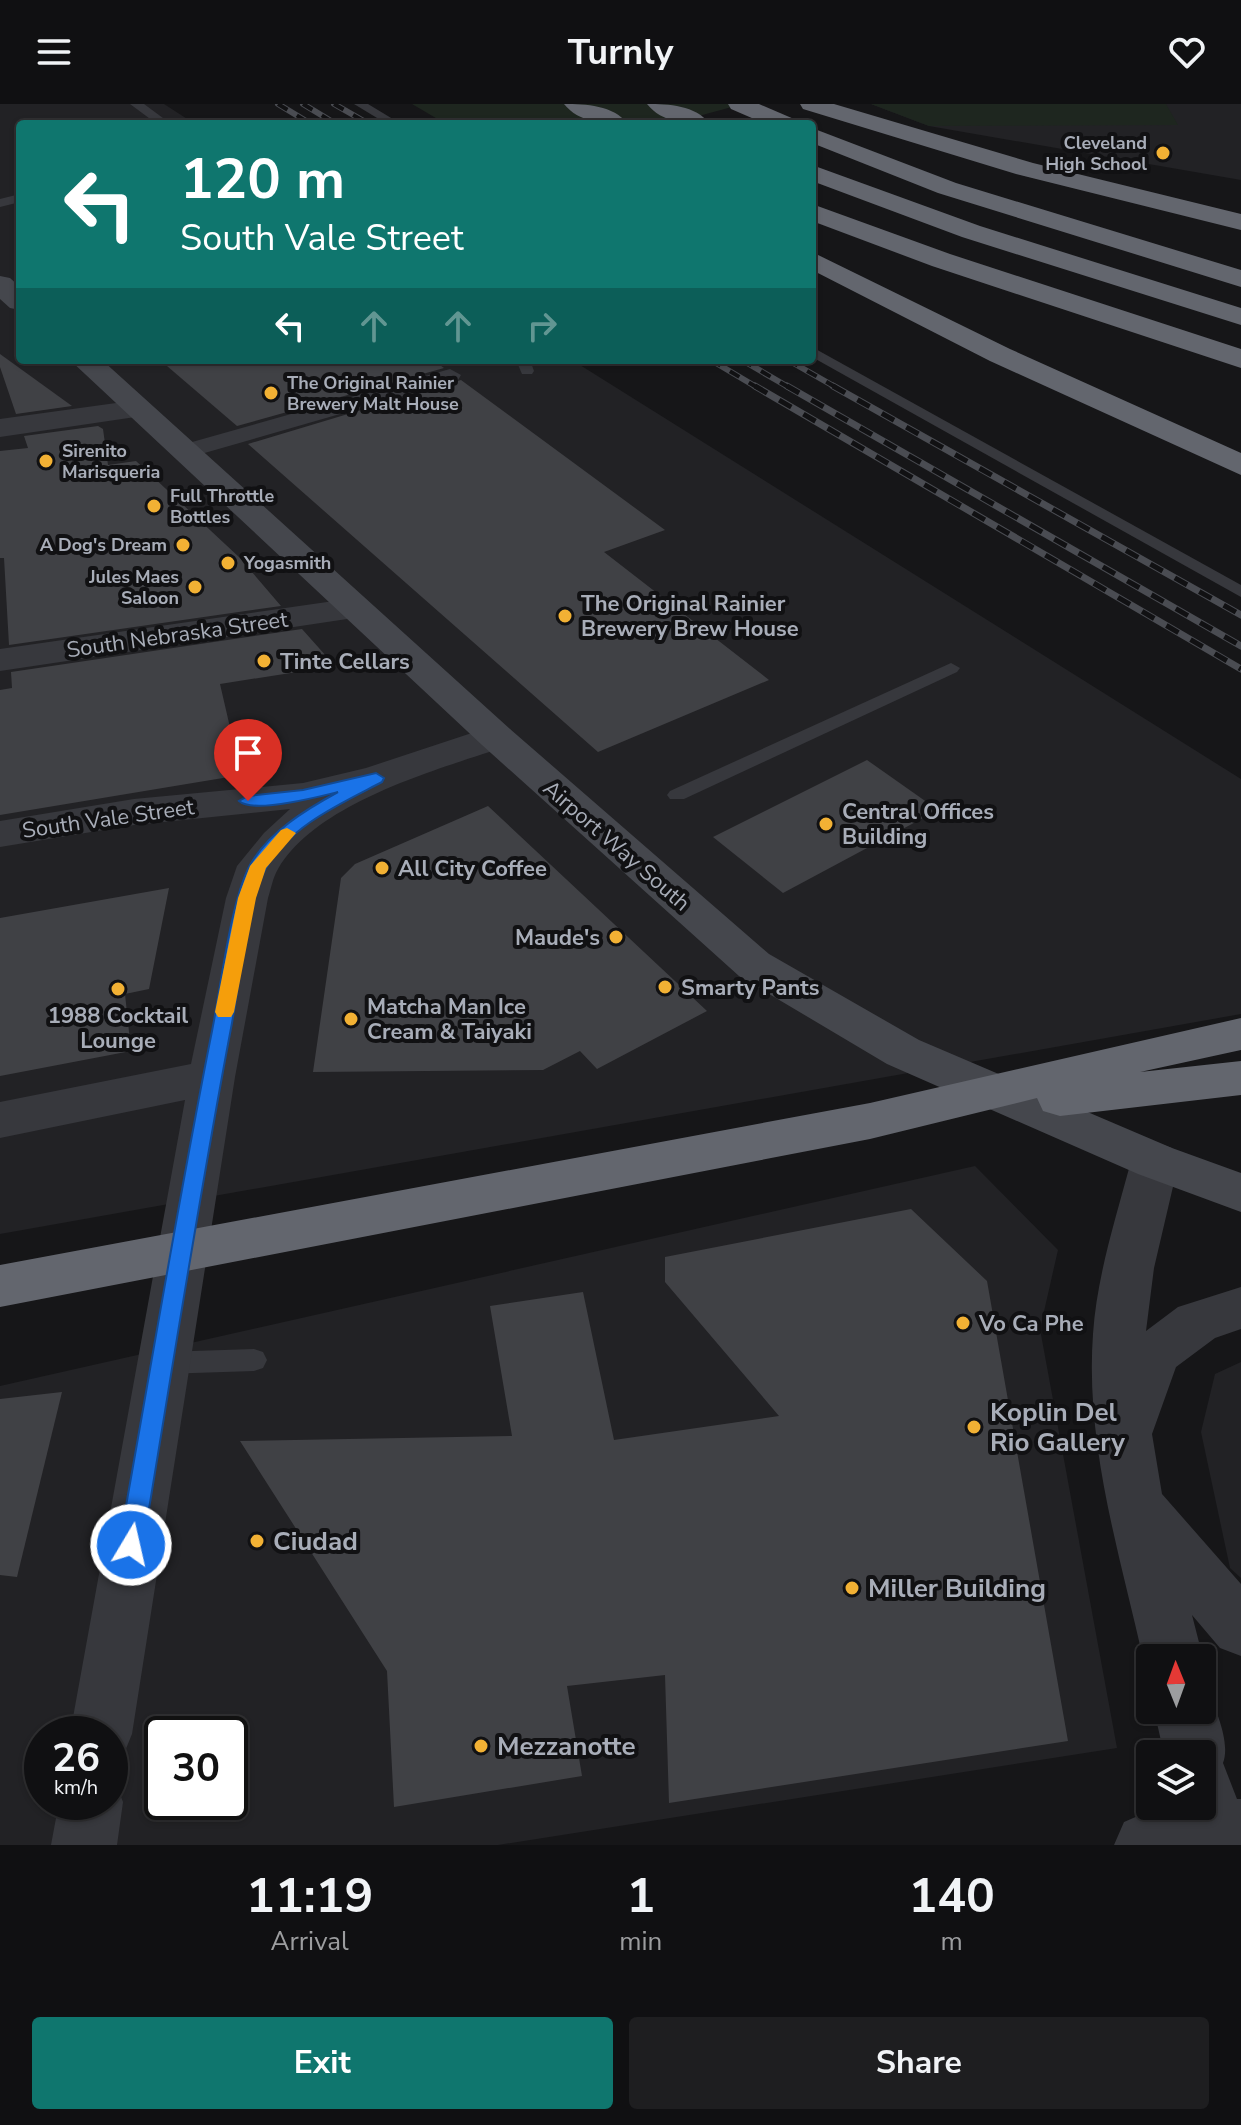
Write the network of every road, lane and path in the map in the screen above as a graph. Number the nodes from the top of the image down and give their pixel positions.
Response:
1 (136, 104) edge
2 (360, 104) edge
3 (575, 104) edge
4 (658, 104) edge
5 (739, 104) edge
6 (811, 104) edge
7 (159, 120) edge
8 (388, 120) edge
9 (608, 120) edge
10 (690, 120) edge
11 (777, 120) edge
12 (816, 137) edge
13 (816, 174) edge
14 (816, 213) edge
15 (1241, 222) edge
16 (816, 262) edge
17 (1241, 279) edge
18 (0, 284) edge
19 (16, 298) edge
20 (1241, 317) edge
21 (816, 353) edge
22 (1241, 359) edge
23 (89, 364) edge
24 (450, 375) dead end
25 (138, 409) junction
26 (0, 428) edge
27 (186, 451) junction
28 (1241, 465) edge
29 (1241, 592) edge
30 (355, 609) junction
31 (0, 660) edge
32 (951, 668) dead end
33 (496, 737) junction
34 (376, 778) junction
35 (677, 795) dead end
36 (0, 834) edge
37 (1241, 1034) edge
38 (212, 1077) junction
39 (1241, 1078) edge
40 (0, 1120) edge
41 (870, 1121) junction
42 (1155, 1161) junction
43 (1241, 1193) edge
44 (0, 1286) edge
45 (1241, 1308) edge
46 (254, 1360) dead end
47 (163, 1363) junction
48 (1123, 1443) junction
49 (1139, 1507) junction
50 (1241, 1628) edge
51 (1170, 1644) edge
52 (104, 1716) edge
53 (88, 1820) edge
54 (1218, 1824) edge
55 (84, 1845) edge
56 (1147, 1845) edge

1 - 7 lane
2 - 8 lane
3 - 9 highway
4 - 10 highway
5 - 11 highway
6 - 15 highway
12 - 17 highway
13 - 20 highway
14 - 22 highway
16 - 28 highway
18 - 19 main road
21 - 29 lane
23 - 25 main road, Airport Way South
24 - 27 street
25 - 26 street
25 - 27 main road, Airport Way South
27 - 30 main road, Airport Way South
30 - 31 street, South Nebraska Street
30 - 33 main road, Airport Way South
32 - 35 lane
33 - 34 street, South Vale Street
33 - 42 main road, Airport Way South
34 - 36 street, South Vale Street
34 - 38 street
37 - 41 highway
38 - 40 street
38 - 47 street
39 - 41 highway
41 - 44 highway
42 - 43 main road, Airport Way South
42 - 48 street
45 - 48 street
46 - 47 lane
47 - 52 street
48 - 49 street
49 - 50 street
49 - 51 street
53 - 55 street
54 - 56 street

